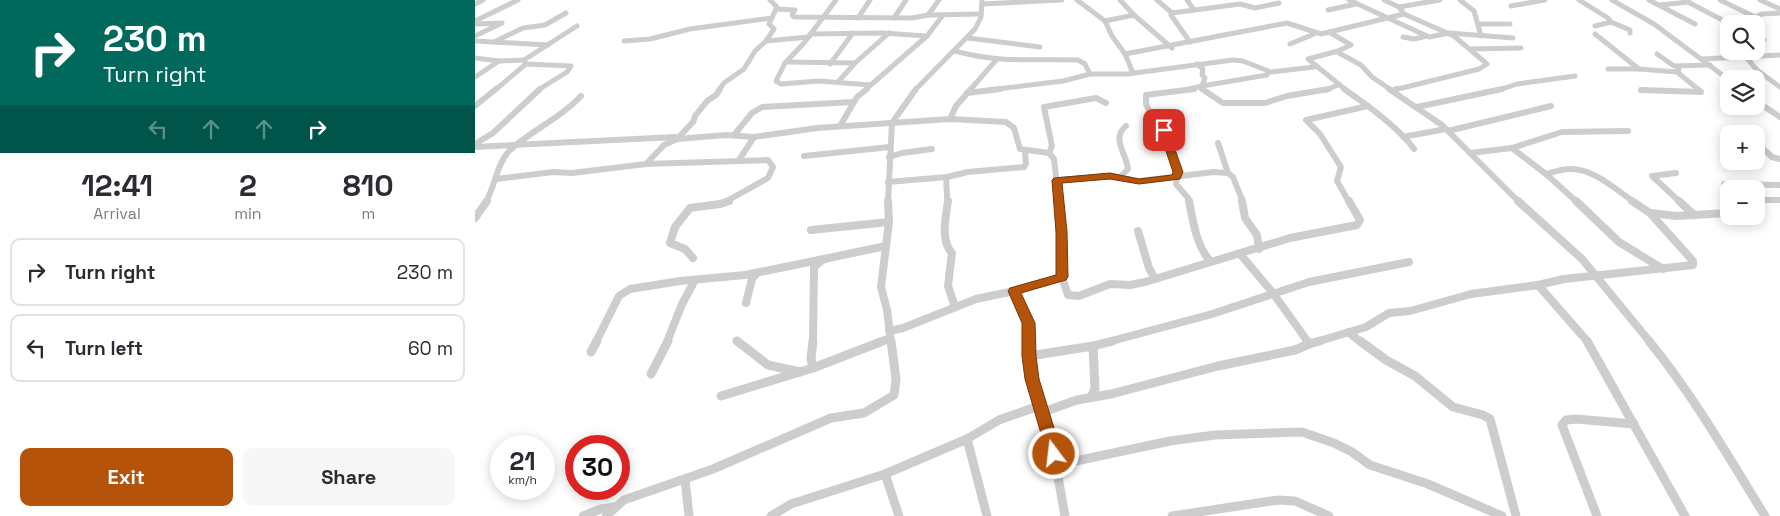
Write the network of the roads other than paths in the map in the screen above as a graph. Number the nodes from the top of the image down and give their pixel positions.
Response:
1 (483, 0) edge
2 (518, 0) edge
3 (525, 0) edge
4 (770, 0) edge
5 (836, 0) edge
6 (870, 0) edge
7 (906, 0) edge
8 (939, 0) edge
9 (1036, 0) edge
10 (1063, 0) edge
11 (1077, 0) edge
12 (1131, 0) edge
13 (1157, 0) edge
14 (1187, 0) edge
15 (1225, 0) edge
16 (1349, 0) edge
17 (1384, 0) edge
18 (1440, 0) edge
19 (1460, 0) edge
20 (1545, 0) edge
21 (1579, 0) edge
22 (1612, 0) edge
23 (1649, 0) edge
24 (1720, 0) edge
25 (1760, 0) edge
26 (1120, 1) edge
27 (1687, 1) edge
28 (982, 2) edge
29 (475, 4) edge
30 (1279, 4) dead end
31 (1356, 4) junction
32 (1660, 5) junction
33 (1229, 6) junction
34 (1511, 6) dead end
35 (1399, 7) junction
36 (776, 9) junction
37 (1194, 10) junction
38 (1328, 10) dead end
39 (1780, 11) edge
40 (566, 13) dead end
41 (1172, 13) junction
42 (981, 14) junction
43 (1404, 14) junction
44 (928, 15) junction
45 (943, 15) junction
46 (1134, 15) junction
47 (772, 18) junction
48 (822, 18) junction
49 (858, 18) junction
50 (894, 18) junction
51 (1387, 18) junction
52 (1720, 19) edge
53 (1105, 20) junction
54 (1611, 22) junction
55 (475, 23) edge
56 (1478, 24) junction
57 (1510, 24) dead end
58 (1695, 24) dead end
59 (577, 26) dead end
60 (1595, 26) dead end
61 (1329, 32) junction
62 (853, 33) junction
63 (1631, 33) dead end
64 (889, 34) junction
65 (1314, 34) junction
66 (1449, 34) junction
67 (1595, 34) dead end
68 (809, 35) junction
69 (475, 36) edge
70 (927, 36) junction
71 (1427, 36) junction
72 (1481, 36) junction
73 (1403, 37) dead end
74 (968, 38) junction
75 (1513, 38) dead end
76 (475, 41) edge
77 (624, 41) dead end
78 (766, 41) junction
79 (494, 42) junction
80 (1190, 42) junction
81 (1290, 44) dead end
82 (548, 46) junction
83 (1040, 46) dead end
84 (1172, 48) junction
85 (1521, 48) dead end
86 (1471, 49) junction
87 (1339, 51) junction
88 (955, 52) junction
89 (1125, 54) junction
90 (1657, 54) dead end
91 (1765, 55) edge
92 (1780, 55) edge
93 (1720, 57) edge
94 (475, 58) edge
95 (997, 59) junction
96 (1702, 59) junction
97 (1751, 60) edge
98 (499, 61) junction
99 (525, 62) junction
100 (786, 62) junction
101 (855, 63) junction
102 (830, 64) junction
103 (1197, 64) junction
104 (1710, 65) junction
105 (1314, 66) junction
106 (1608, 69) dead end
107 (1640, 69) junction
108 (1677, 69) junction
109 (1268, 72) junction
110 (1133, 73) junction
111 (1720, 73) edge
112 (1090, 74) junction
113 (1575, 76) dead end
114 (475, 78) edge
115 (838, 82) junction
116 (870, 85) junction
117 (1338, 85) junction
118 (1200, 86) junction
119 (1780, 87) edge
120 (1641, 90) dead end
121 (1393, 91) junction
122 (967, 93) junction
123 (581, 96) dead end
124 (853, 102) junction
125 (1106, 103) dead end
126 (475, 106) edge
127 (1367, 106) junction
128 (1551, 106) dead end
129 (1417, 107) junction
130 (1765, 107) edge
131 (1152, 117) dead end
132 (1780, 117) edge
133 (950, 119) junction
134 (891, 123) junction
135 (841, 126) junction
136 (1126, 126) dead end
137 (1173, 126) dead end
138 (1447, 130) junction
139 (1628, 131) dead end
140 (734, 135) junction
141 (754, 137) junction
142 (1403, 137) junction
143 (678, 138) junction
144 (1218, 143) dead end
145 (517, 144) junction
146 (475, 146) edge
147 (890, 147) junction
148 (1415, 148) dead end
149 (1512, 148) junction
150 (932, 149) dead end
151 (1765, 150) edge
152 (1025, 151) junction
153 (1470, 153) junction
154 (1049, 154) junction
155 (804, 156) dead end
156 (889, 156) junction
157 (1780, 159) edge
158 (739, 160) junction
159 (646, 164) junction
160 (1228, 173) junction
161 (1677, 173) dead end
162 (1545, 174) junction
163 (947, 177) junction
164 (1120, 177) junction
165 (1176, 177) junction
166 (496, 179) junction
167 (1057, 180) junction
168 (888, 182) junction
169 (1765, 185) edge
170 (1780, 185) edge
171 (1765, 200) edge
172 (1780, 200) edge
173 (1651, 213) junction
174 (1720, 213) edge
175 (1694, 215) junction
176 (475, 218) edge
177 (889, 222) junction
178 (811, 230) dead end
179 (1138, 231) dead end
180 (886, 246) junction
181 (1259, 249) junction
182 (1240, 254) junction
183 (693, 258) dead end
184 (824, 259) junction
185 (1210, 261) junction
186 (1409, 262) dead end
187 (1663, 269) junction
188 (757, 273) junction
189 (1596, 276) junction
190 (1062, 277) junction
191 (1155, 279) junction
192 (695, 280) junction
193 (1538, 285) junction
194 (1014, 291) junction
195 (1273, 294) junction
196 (746, 303) dead end
197 (955, 307) junction
198 (1348, 332) junction
199 (890, 334) junction
200 (737, 341) dead end
201 (1309, 344) junction
202 (1093, 346) junction
203 (591, 352) dead end
204 (1029, 356) junction
205 (813, 368) junction
206 (800, 372) junction
207 (651, 374) dead end
208 (721, 396) dead end
209 (1091, 397) junction
210 (1041, 409) junction
211 (1634, 424) junction
212 (967, 439) junction
213 (1057, 465) junction
214 (885, 474) junction
215 (685, 479) junction
216 (615, 507) junction
217 (583, 516) edge
218 (607, 516) edge
219 (689, 516) edge
220 (771, 516) edge
221 (899, 516) edge
222 (987, 516) edge
223 (1065, 516) edge
224 (1173, 516) edge
225 (1329, 516) edge
226 (1503, 516) edge
227 (1516, 516) edge
228 (1597, 516) edge
229 (1685, 516) edge
230 (1765, 516) edge

1 - 29 street
2 - 3 street
2 - 55 street
4 - 36 street
5 - 48 street
6 - 49 street
7 - 50 street
8 - 44 street
9 - 10 street
9 - 28 street
11 - 53 street
12 - 26 street
13 - 41 street
14 - 37 street
15 - 33 street
16 - 31 street
17 - 35 street
18 - 35 street
19 - 56 street
20 - 34 street
21 - 54 street
22 - 96 street
23 - 32 street
24 - 39 street
25 - 39 street
26 - 46 street
27 - 32 street
27 - 52 street
28 - 42 street
30 - 33 street
31 - 38 street
31 - 51 street
32 - 58 street
33 - 37 street
35 - 43 street
36 - 47 street
36 - 48 street
37 - 41 street
40 - 79 street
41 - 80 street
42 - 45 street
42 - 74 street
43 - 51 street
43 - 66 street
44 - 45 street
44 - 50 street
45 - 70 street
46 - 53 street
46 - 84 street
47 - 77 street
47 - 78 street
48 - 49 street
48 - 68 street
49 - 50 street
51 - 61 street
51 - 71 street
53 - 89 street
54 - 60 street
54 - 63 street
55 - 69 street
56 - 57 street
56 - 72 street
59 - 82 street
61 - 65 street
61 - 87 street
62 - 64 street
62 - 68 street
62 - 102 street
64 - 70 street
64 - 101 street
65 - 80 street
65 - 81 street
66 - 71 street
66 - 72 street
66 - 86 street
67 - 107 street
68 - 78 street
68 - 100 street
70 - 116 street
71 - 73 street
72 - 75 street
74 - 83 street
74 - 88 street
76 - 79 street
78 - 143 street
79 - 82 street
80 - 84 street
82 - 99 street
84 - 89 street
85 - 86 street
86 - 121 street
87 - 105 street
87 - 121 street
88 - 95 street
88 - 134 street
89 - 110 street
90 - 108 street
91 - 92 street
93 - 96 street
94 - 98 street
95 - 112 street
95 - 122 street
96 - 104 street
97 - 119 street
98 - 99 street
98 - 114 street
99 - 126 street
99 - 146 street
100 - 102 street
100 - 115 street
101 - 102 street
101 - 115 street
103 - 109 street
103 - 110 street
103 - 118 street
104 - 108 street
104 - 111 street
105 - 109 street
105 - 117 street
106 - 107 street
107 - 108 street
108 - 120 street
109 - 118 street
110 - 112 street
112 - 122 street
113 - 129 street
115 - 116 street
116 - 124 street
117 - 118 street
117 - 127 street
118 - 131 street
121 - 129 street
122 - 133 street
123 - 145 street
124 - 135 street
124 - 140 street
125 - 154 street
127 - 142 street
127 - 181 street
128 - 138 street
129 - 138 street
130 - 132 street
133 - 134 street
133 - 152 street
134 - 135 street
134 - 147 street
135 - 141 street
136 - 164 street
137 - 165 street
138 - 142 street
138 - 153 street
139 - 149 street
140 - 141 street
140 - 143 street
141 - 158 street
142 - 148 street
143 - 145 street
143 - 159 street
144 - 160 street
145 - 146 street
145 - 166 street
147 - 155 street
147 - 156 street
149 - 153 street
149 - 162 street
150 - 156 street
151 - 157 street
152 - 154 street
152 - 163 street
153 - 189 street
154 - 167 street
156 - 168 street
158 - 159 street
158 - 183 street
159 - 166 street
160 - 165 street
160 - 181 street
161 - 175 street
162 - 173 street
162 - 187 street
163 - 168 street
163 - 197 street
164 - 165 street
164 - 167 street
165 - 185 street
166 - 176 street
167 - 190 street
168 - 177 street
169 - 170 street
171 - 172 street
173 - 175 street
173 - 187 street
174 - 175 street
177 - 178 street
177 - 180 street
179 - 191 street
180 - 184 street
180 - 199 street
181 - 182 street
182 - 185 street
182 - 195 street
184 - 188 street
184 - 205 street
185 - 191 street
186 - 195 street
187 - 189 street
188 - 192 street
188 - 196 street
189 - 193 street
189 - 230 street
190 - 191 street
190 - 194 street
192 - 203 street
192 - 207 street
193 - 198 street
193 - 211 street
194 - 197 street
194 - 204 street
195 - 201 street
195 - 202 street
197 - 199 street
198 - 201 street
198 - 227 street
199 - 205 street
199 - 215 street
200 - 206 street
201 - 209 street
202 - 204 street
202 - 209 street
204 - 210 street
205 - 206 street
206 - 208 street
209 - 210 street
210 - 212 street
210 - 213 street
211 - 228 street
211 - 229 street
212 - 214 street
212 - 222 street
213 - 223 street
213 - 226 street
214 - 220 street
214 - 221 street
215 - 216 street
215 - 219 street
216 - 217 street
216 - 218 street
224 - 225 street

